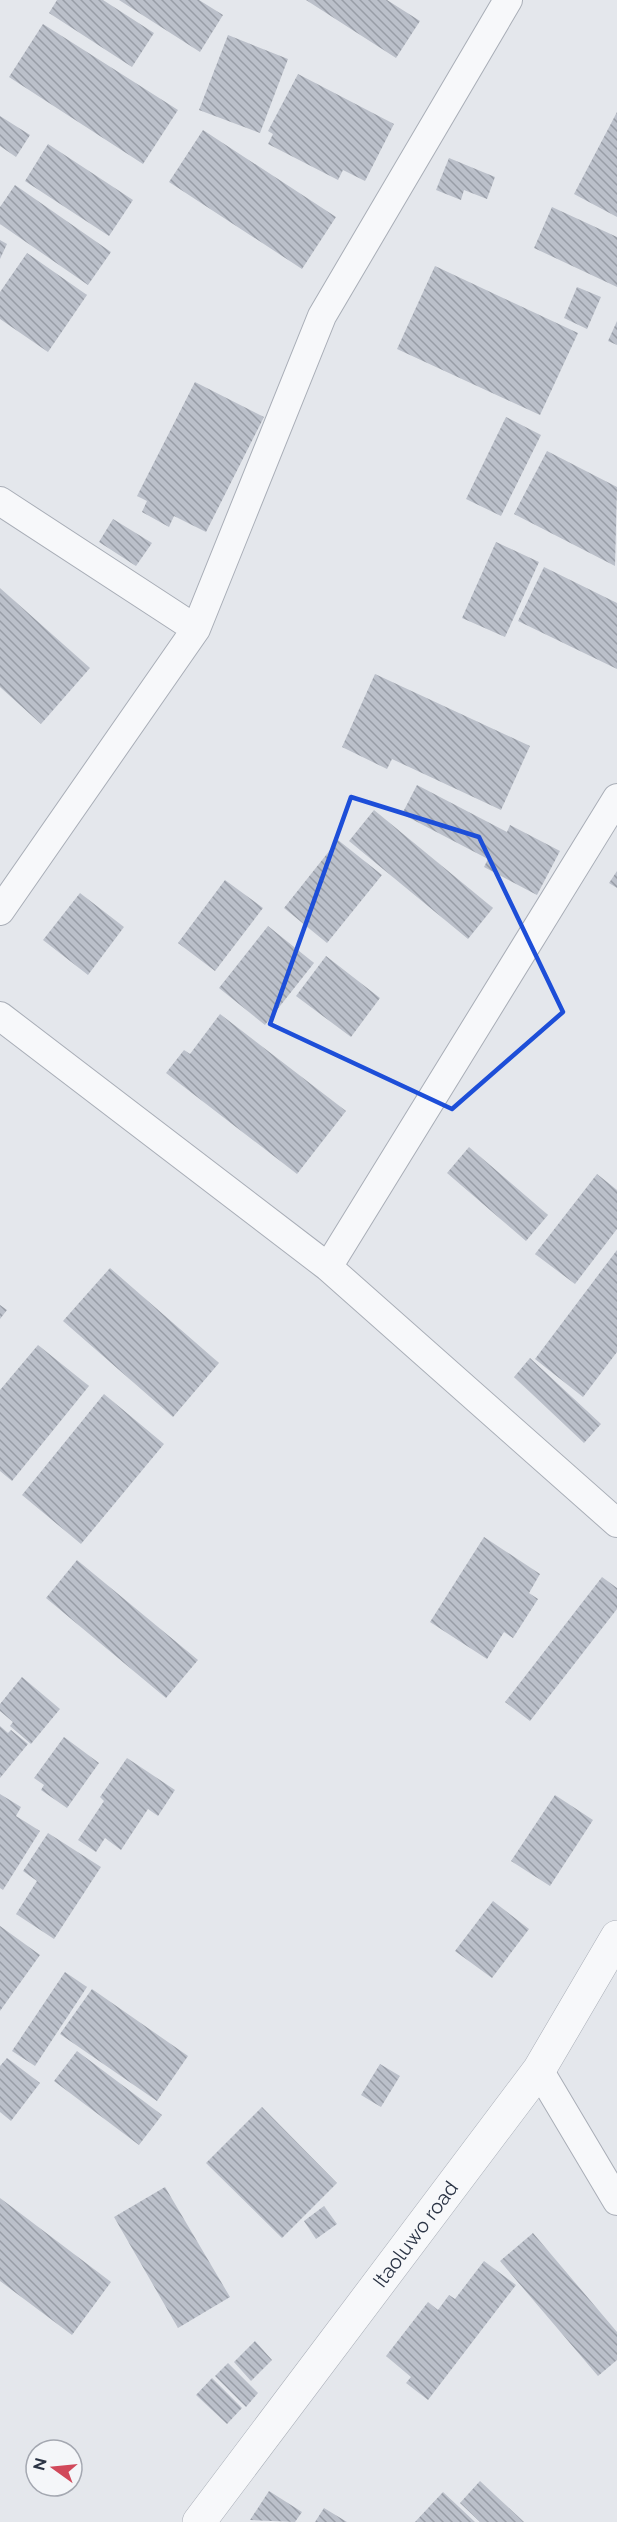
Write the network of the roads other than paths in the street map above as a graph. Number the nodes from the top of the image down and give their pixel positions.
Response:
1 (508, 0) edge
2 (0, 501) edge
3 (196, 629) junction
4 (617, 798) edge
5 (0, 910) edge
6 (0, 1016) edge
7 (328, 1267) junction
8 (617, 1523) edge
9 (617, 1937) edge
10 (539, 2070) junction
11 (617, 2201) edge
12 (199, 2522) edge

1 - 3 street
2 - 3 street
3 - 5 street
4 - 7 street
6 - 7 street
7 - 8 street
9 - 10 street, Itaoluwo road
10 - 11 street
10 - 12 street, Itaoluwo road

